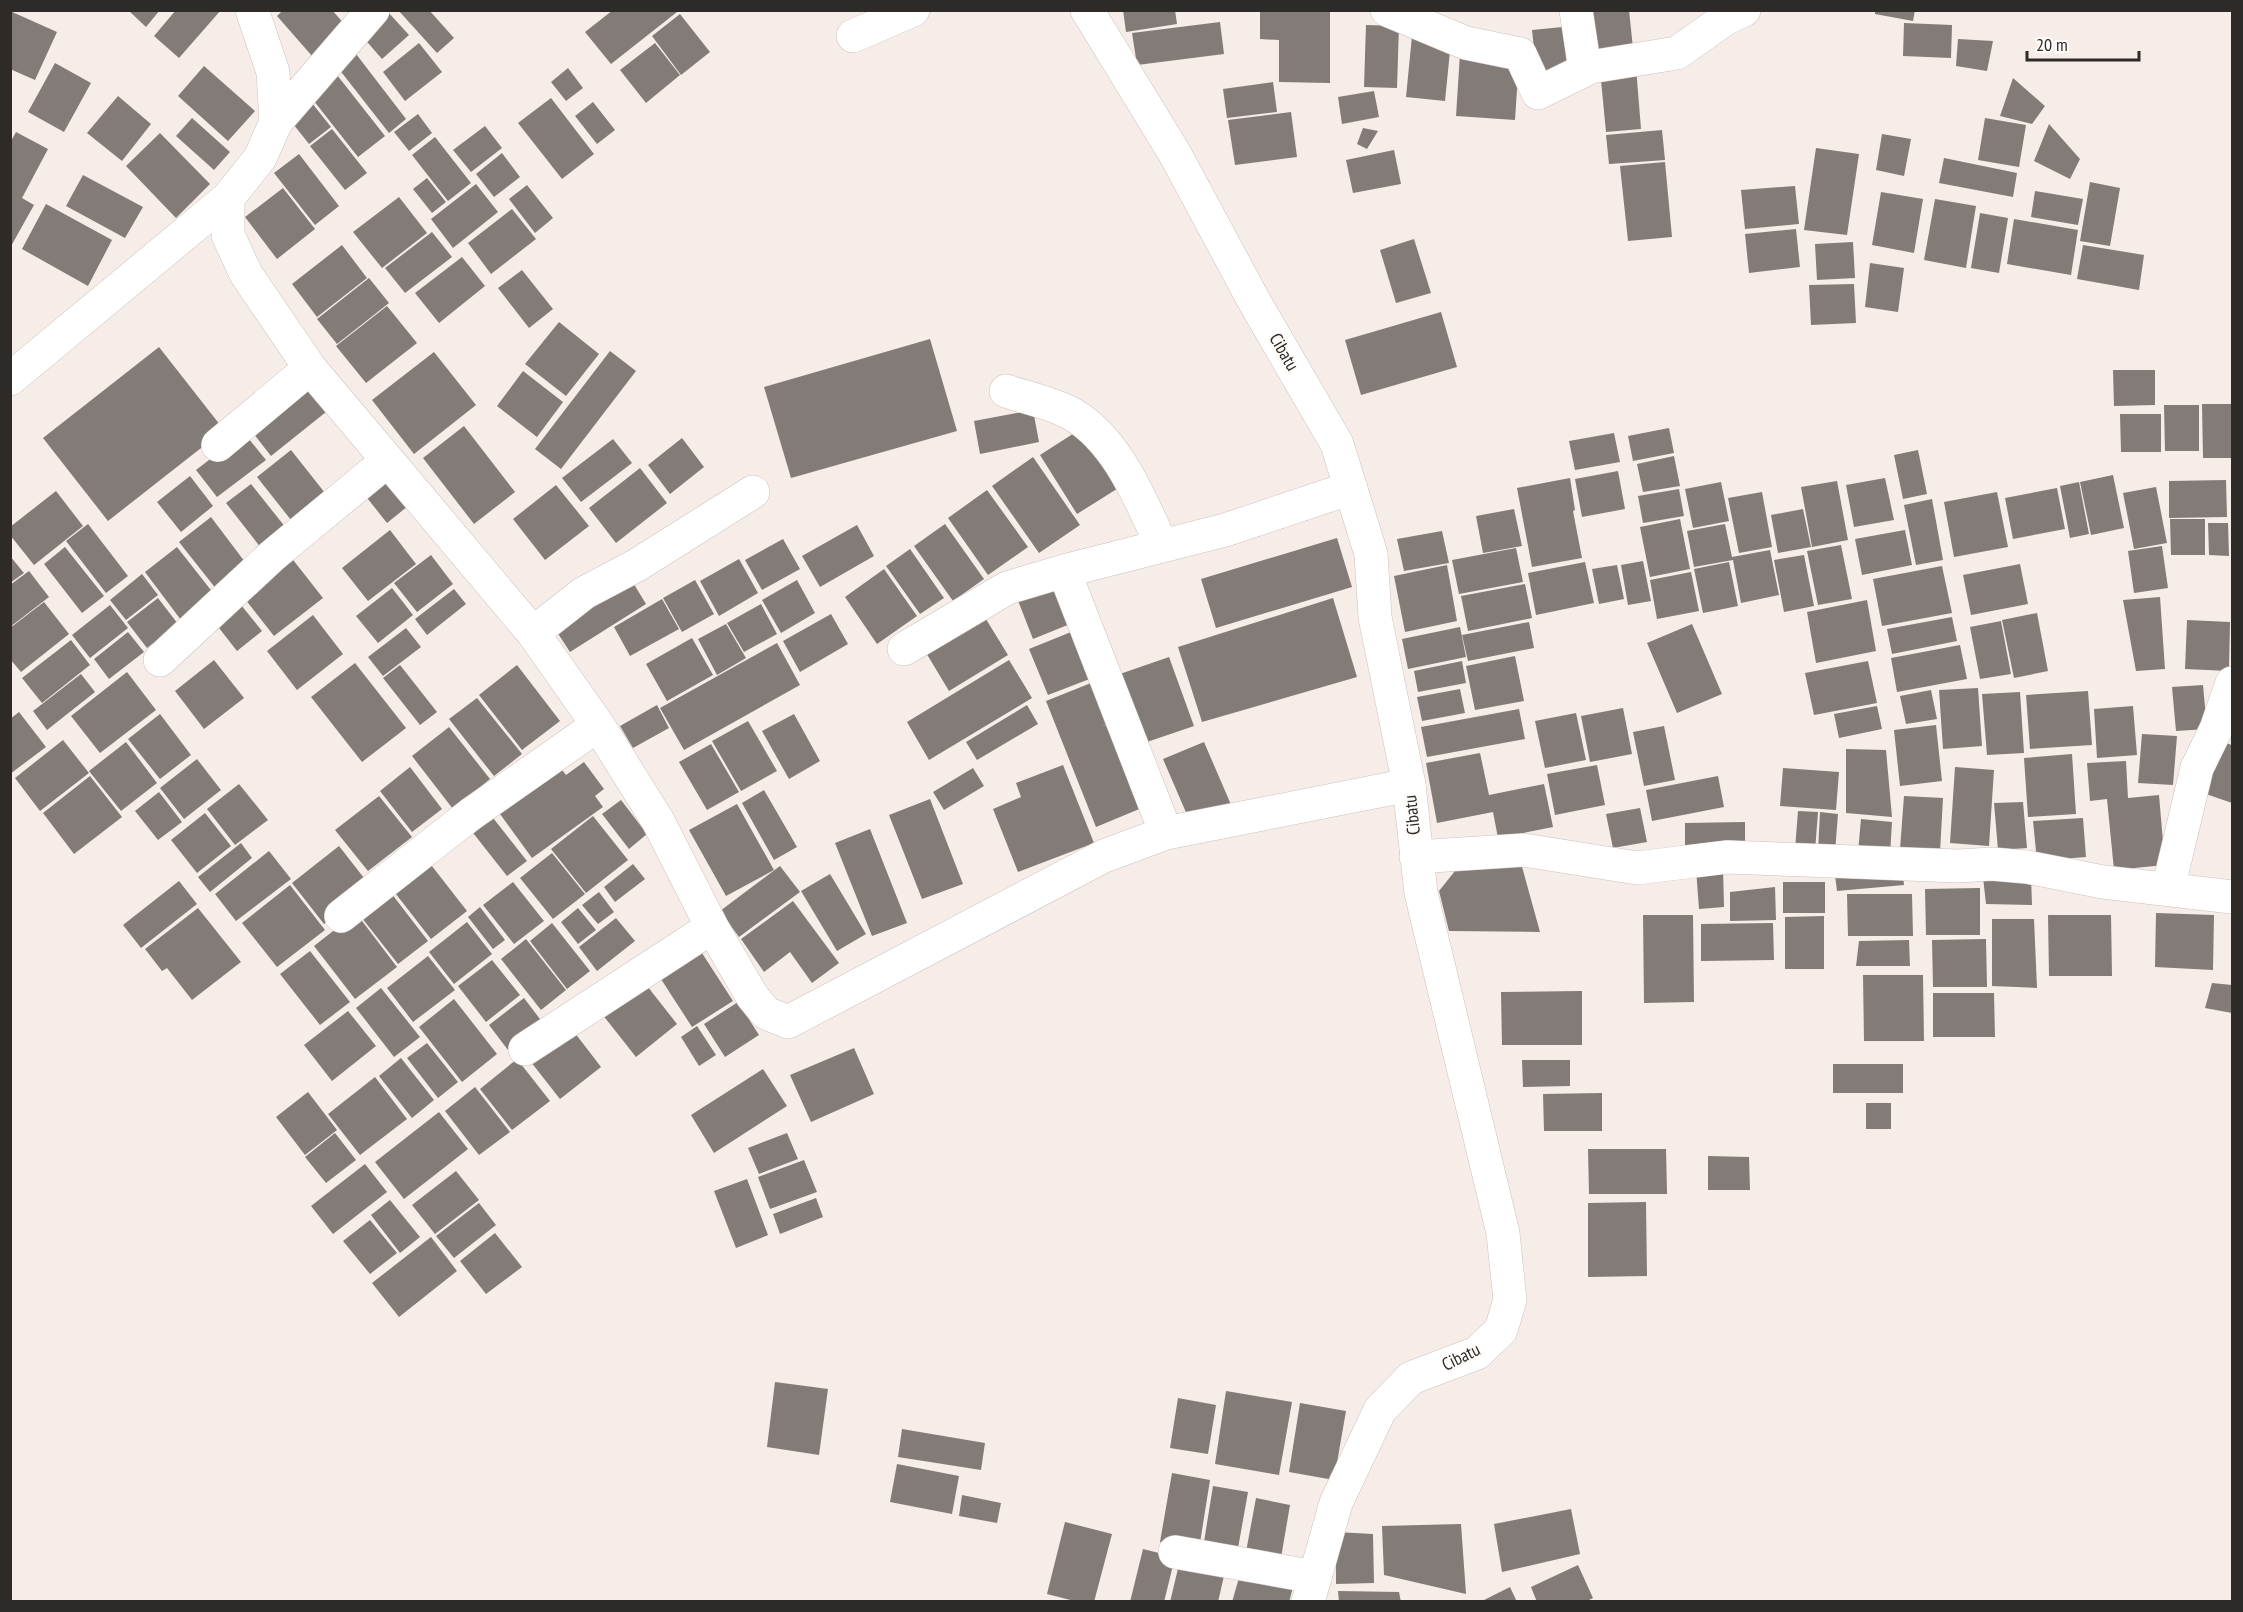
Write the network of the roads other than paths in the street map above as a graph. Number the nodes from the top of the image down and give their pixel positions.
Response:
1 (252, 10) edge
2 (373, 10) edge
3 (912, 10) edge
4 (1087, 10) edge
5 (1387, 10) edge
6 (1576, 10) edge
7 (1744, 10) edge
8 (853, 36) dead end
9 (1584, 68) junction
10 (276, 122) junction
11 (228, 198) junction
12 (310, 368) junction
13 (10, 379) edge
14 (1006, 392) dead end
15 (218, 445) dead end
16 (387, 461) junction
17 (1351, 488) junction
18 (753, 492) dead end
19 (1162, 546) junction
20 (1064, 571) junction
21 (533, 633) junction
22 (904, 650) dead end
23 (160, 660) dead end
24 (2231, 693) edge
25 (598, 725) junction
26 (1409, 785) junction
27 (1166, 833) junction
28 (1416, 856) junction
29 (2168, 889) junction
30 (2232, 897) edge
31 (341, 916) dead end
32 (712, 927) junction
33 (525, 1049) dead end
34 (1175, 1552) dead end
35 (1311, 1589) edge

1 - 10 street
2 - 10 street
3 - 8 street
4 - 17 street, Cibatu
5 - 9 street
6 - 9 street
7 - 9 street
10 - 11 street
11 - 12 street
11 - 13 street
12 - 15 street
12 - 16 street
14 - 19 street
16 - 21 street
16 - 23 street
17 - 19 street
17 - 26 street, Cibatu
18 - 21 street
19 - 20 street
20 - 22 street
20 - 27 street
21 - 25 street
24 - 29 street
25 - 31 street
25 - 32 street
26 - 27 street
26 - 28 street, Cibatu
27 - 32 street
28 - 29 street
28 - 35 street, Cibatu
29 - 30 street
32 - 33 street
34 - 35 street

